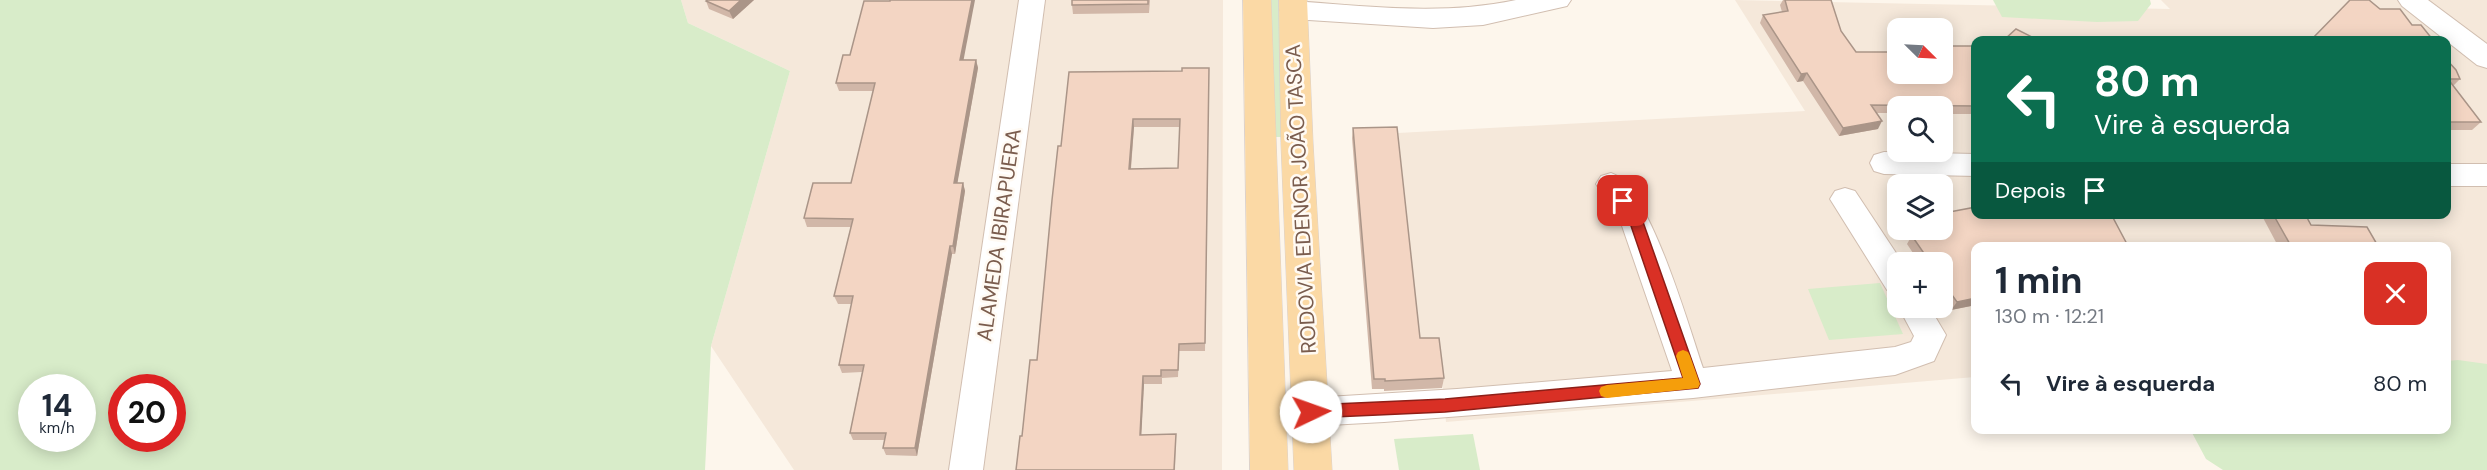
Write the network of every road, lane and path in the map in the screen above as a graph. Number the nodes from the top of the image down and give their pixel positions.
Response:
1 (1032, 0) edge
2 (1257, 0) edge
3 (1558, 0) edge
4 (2410, 0) edge
5 (1293, 5) edge
6 (2487, 58) edge
7 (1884, 163) dead end
8 (1971, 165) edge
9 (2451, 175) edge
10 (2487, 175) edge
11 (1611, 184) dead end
12 (1845, 199) dead end
13 (1301, 225) junction
14 (1263, 226) junction
15 (1887, 264) edge
16 (1920, 318) edge
17 (1693, 384) junction
18 (1311, 412) junction
19 (966, 470) edge
20 (1269, 470) edge
21 (1313, 470) edge

1 - 19 street, ALAMEDA IBIRAPUERA
2 - 14 main road, RODOVIA EDENOR JOÃO TASCA
3 - 5 street
4 - 6 street
5 - 13 main road, RODOVIA EDENOR JOÃO TASCA
7 - 8 street
9 - 10 street
11 - 17 street
12 - 15 street
13 - 14 street
13 - 18 main road, RODOVIA EDENOR JOÃO TASCA
14 - 20 main road, RODOVIA EDENOR JOÃO TASCA
16 - 17 street
17 - 18 street
18 - 21 main road, RODOVIA EDENOR JOÃO TASCA

